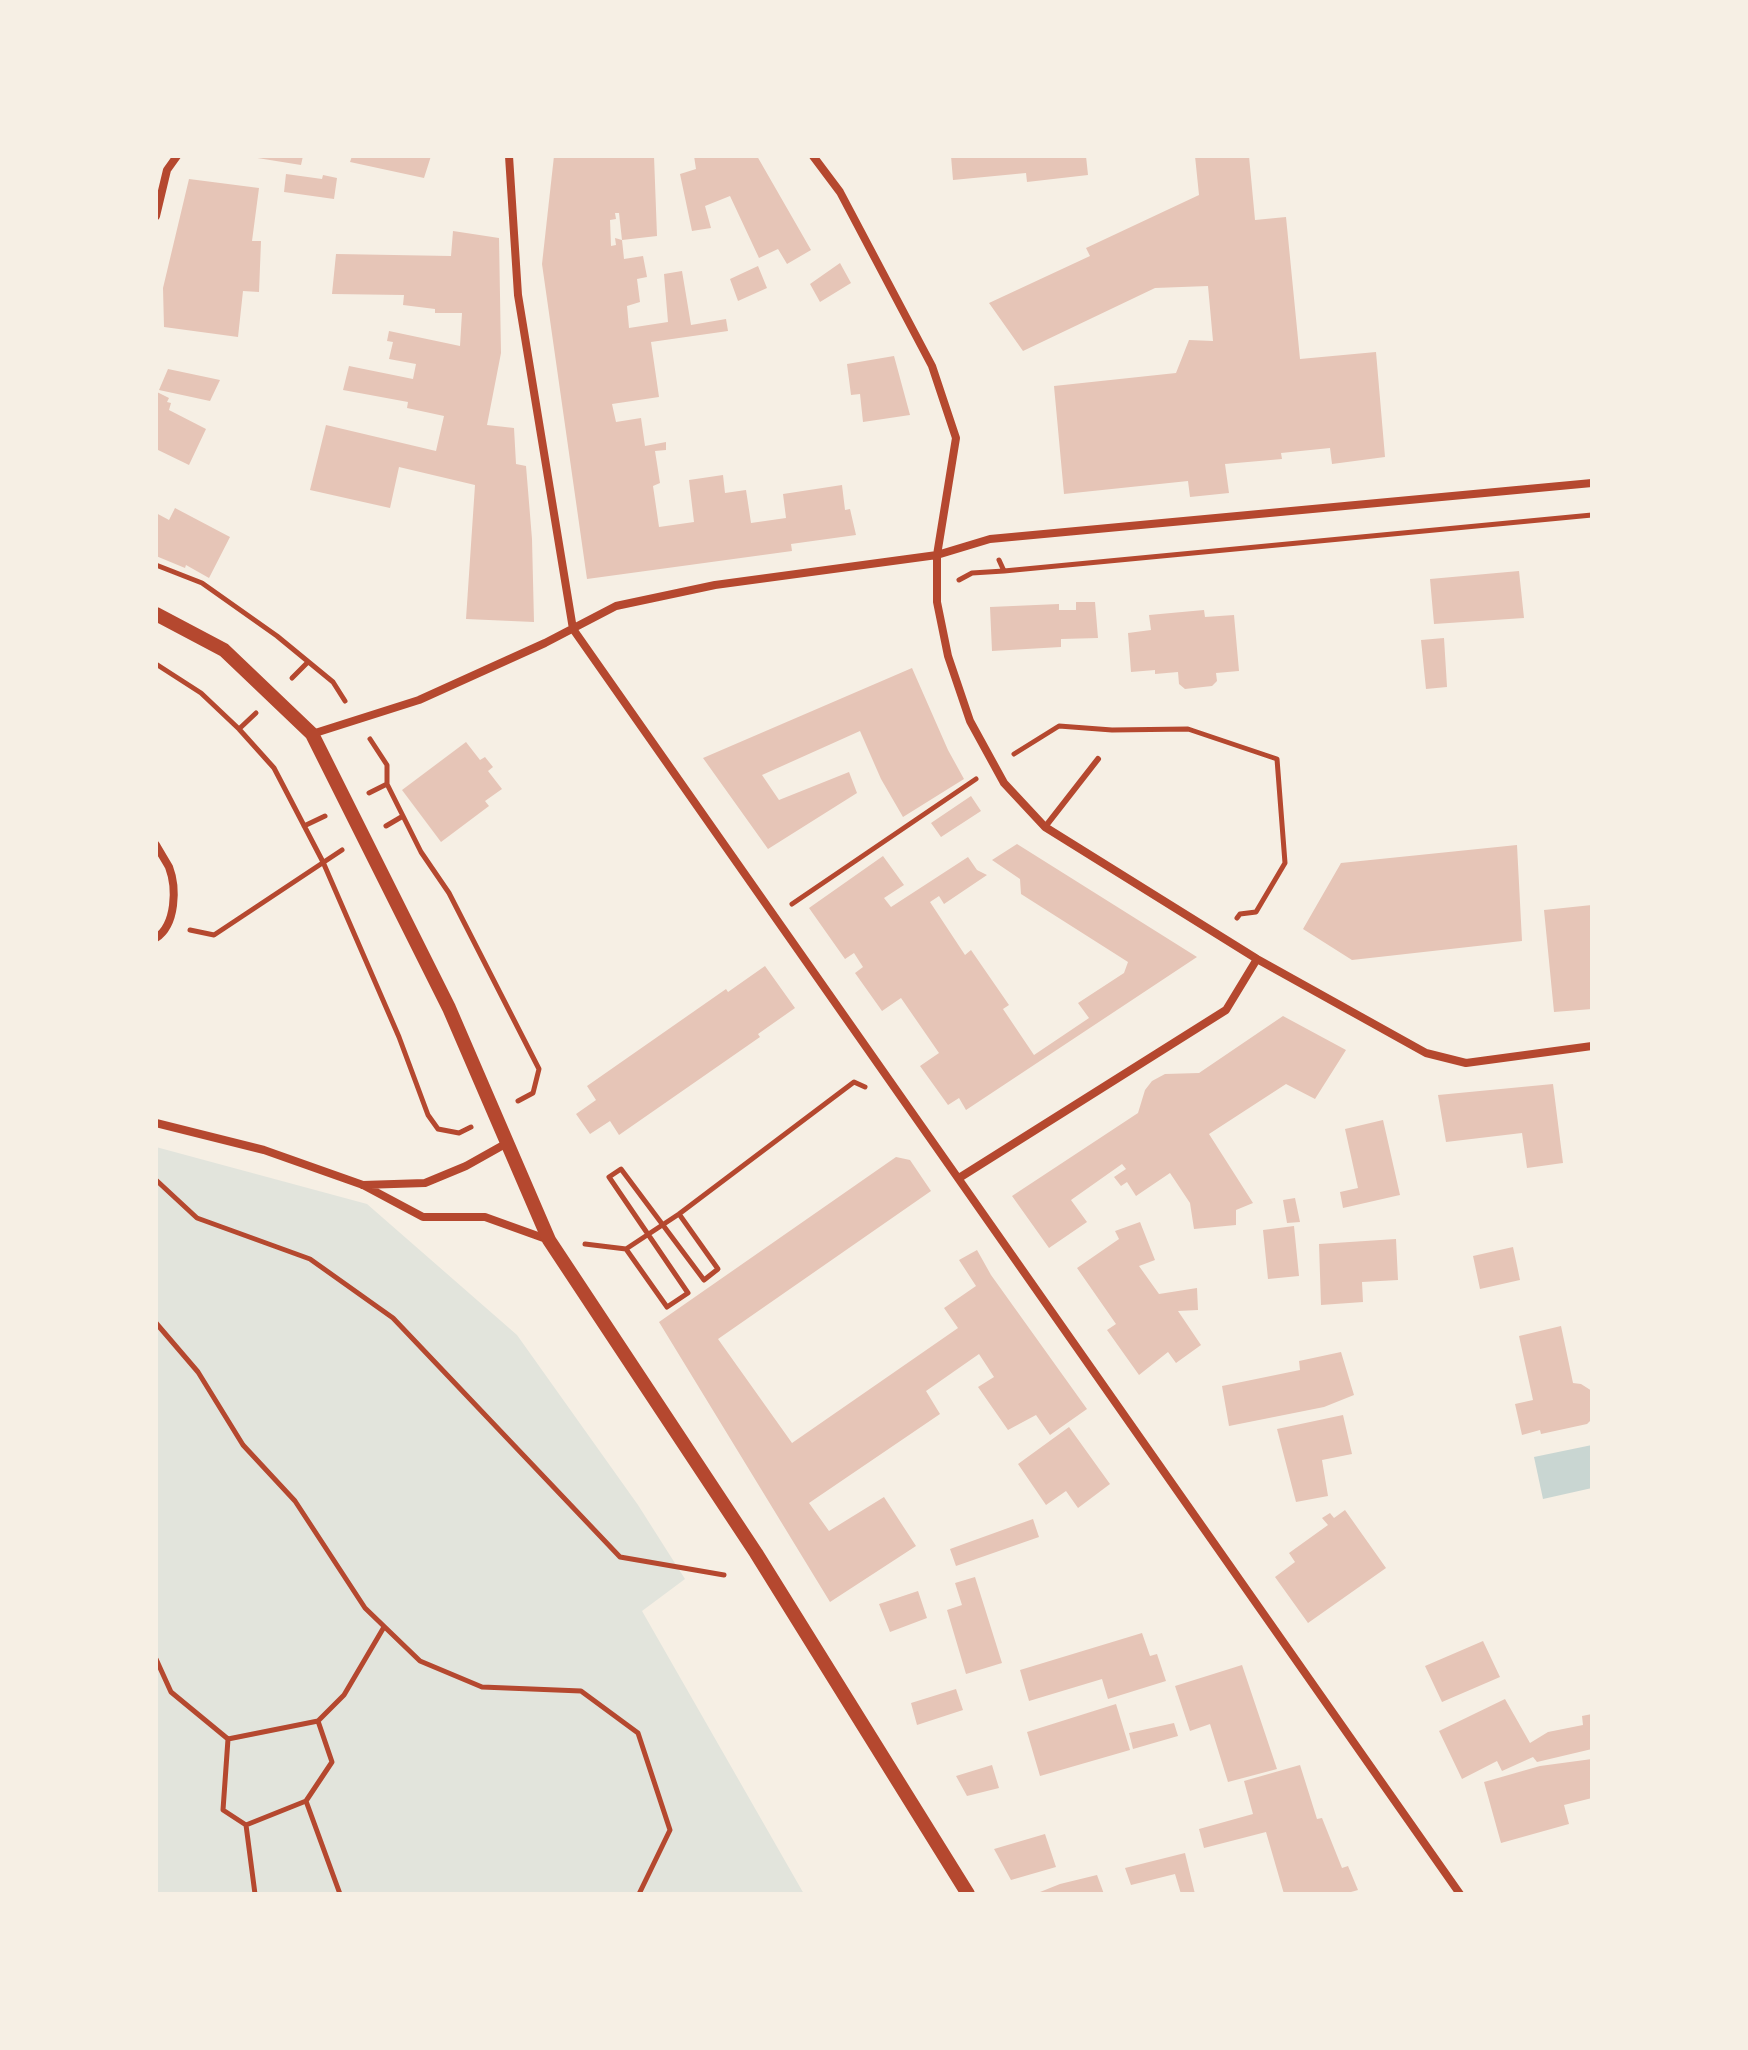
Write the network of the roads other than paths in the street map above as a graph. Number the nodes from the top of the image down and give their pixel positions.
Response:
1 (177, 156) edge
2 (509, 156) edge
3 (813, 156) edge
4 (156, 216) edge
5 (1592, 483) edge
6 (937, 555) junction
7 (156, 614) edge
8 (573, 629) junction
9 (312, 734) junction
10 (1098, 759) dead end
11 (1045, 827) junction
12 (156, 845) edge
13 (156, 938) edge
14 (1257, 959) junction
15 (1592, 1046) edge
16 (156, 1123) edge
17 (507, 1143) junction
18 (959, 1178) junction
19 (363, 1185) junction
20 (549, 1240) junction
21 (968, 1894) edge
22 (1460, 1894) edge

1 - 4 street
2 - 8 street
3 - 6 street
5 - 6 street
6 - 8 street
6 - 11 street
7 - 9 street
8 - 9 street
8 - 18 street
9 - 17 street
10 - 11 lane
11 - 14 street
12 - 13 street
14 - 15 street
14 - 18 street
16 - 19 street
17 - 19 street
17 - 20 street
18 - 22 street
19 - 20 street
20 - 21 street

